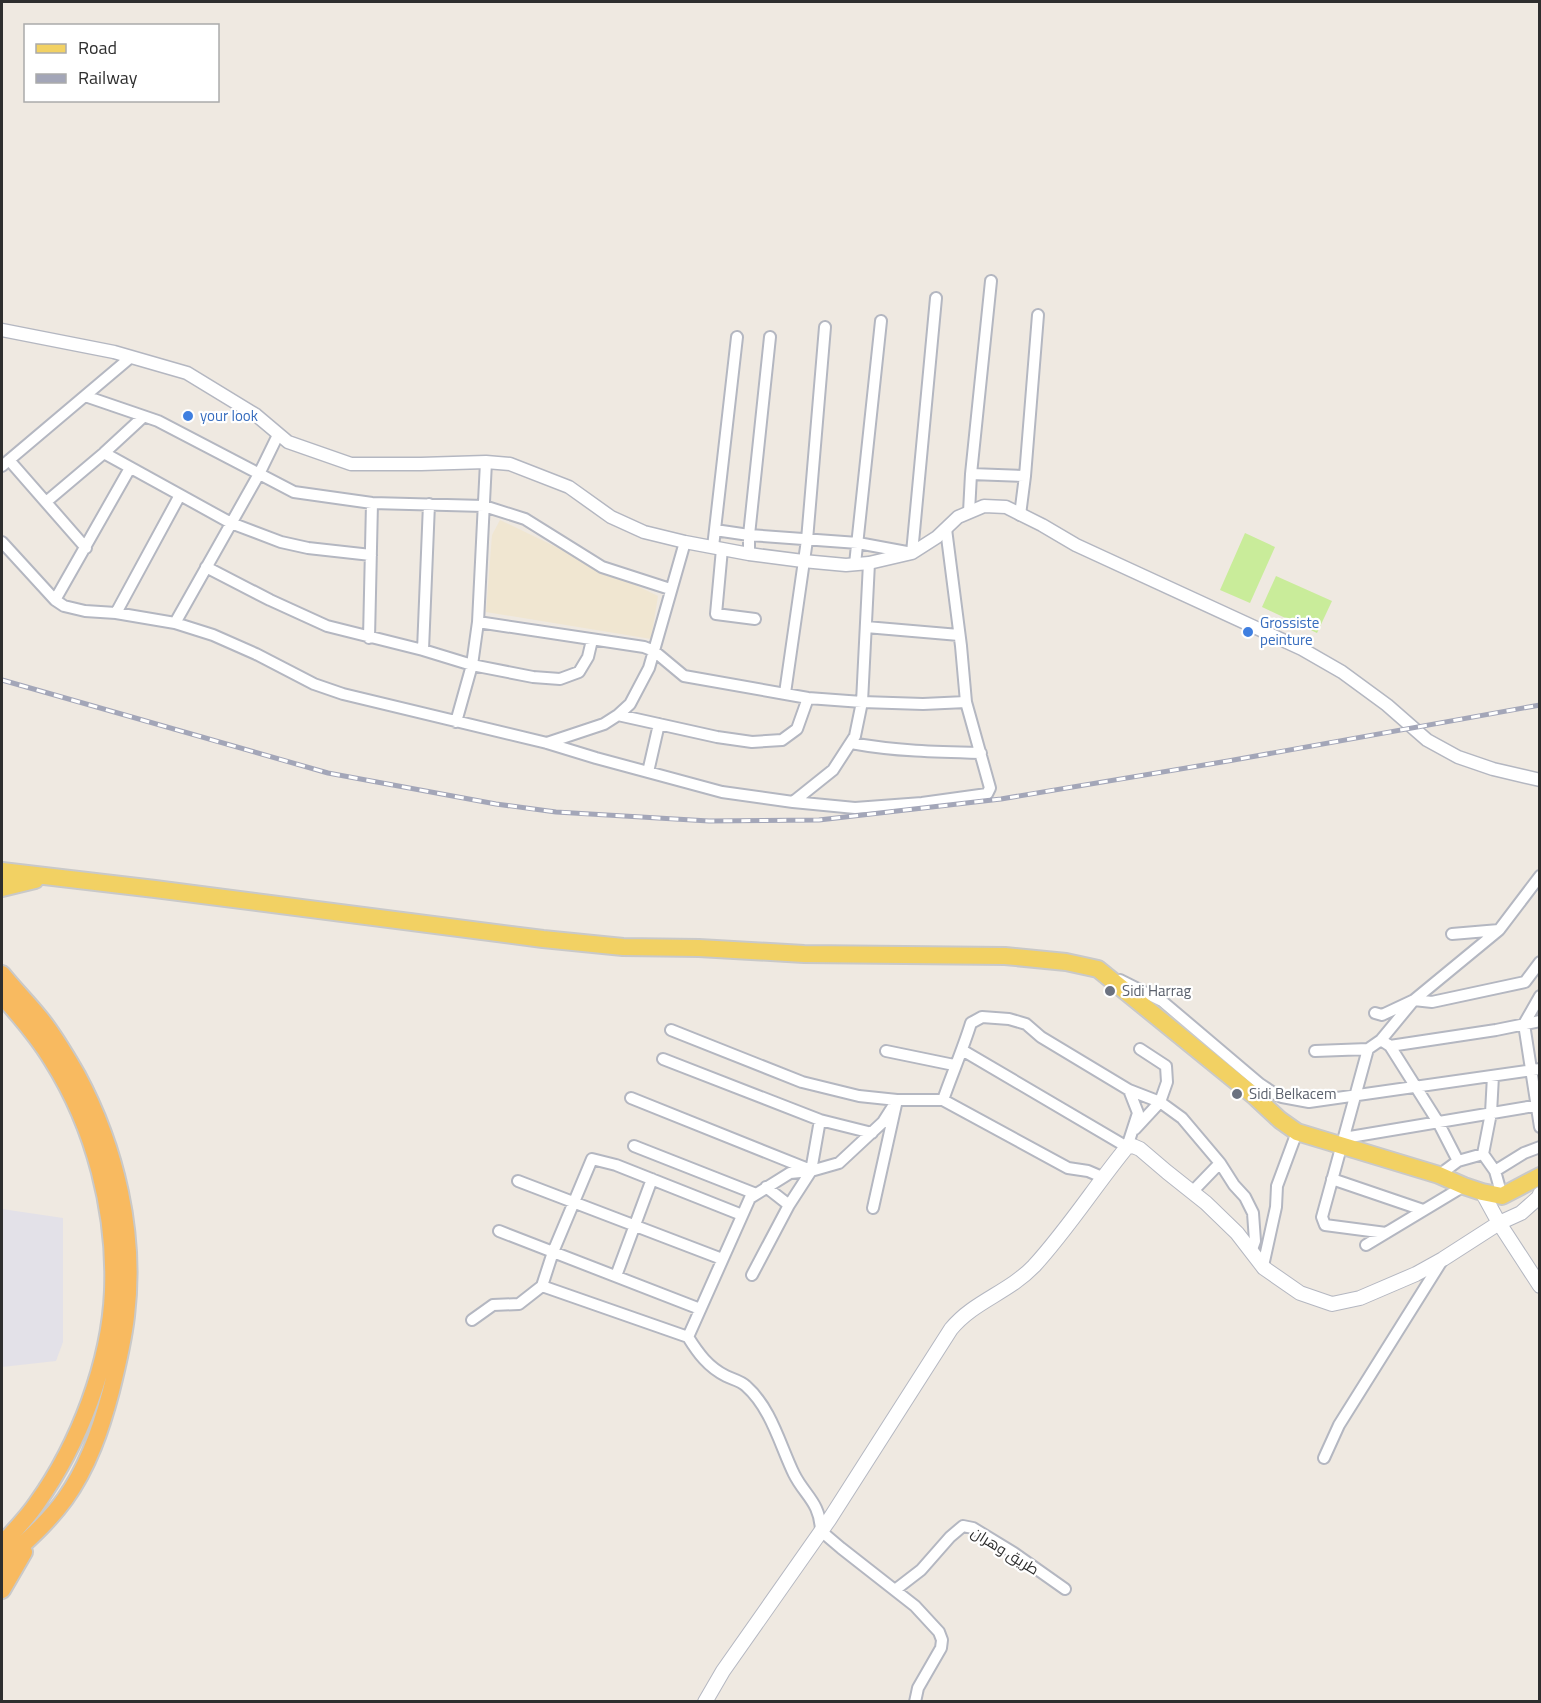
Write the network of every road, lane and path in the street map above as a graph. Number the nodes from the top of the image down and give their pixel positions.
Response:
1 (991, 281) dead end
2 (936, 298) dead end
3 (1038, 315) dead end
4 (881, 321) dead end
5 (825, 327) dead end
6 (2, 330) edge
7 (737, 337) dead end
8 (770, 337) dead end
9 (131, 357) junction
10 (85, 396) junction
11 (143, 417) junction
12 (278, 435) junction
13 (104, 453) junction
14 (486, 462) junction
15 (5, 463) edge
16 (130, 468) junction
17 (259, 474) junction
18 (971, 474) junction
19 (1025, 476) junction
20 (180, 495) junction
21 (46, 502) junction
22 (372, 503) junction
23 (429, 504) junction
24 (484, 506) junction
25 (969, 512) junction
26 (1020, 515) junction
27 (231, 523) junction
28 (946, 529) junction
29 (715, 530) junction
30 (749, 535) junction
31 (807, 540) junction
32 (2, 542) edge
33 (685, 542) junction
34 (858, 543) junction
35 (86, 548) junction
36 (718, 548) junction
37 (912, 553) junction
38 (749, 554) junction
39 (371, 555) junction
40 (803, 561) junction
41 (869, 563) junction
42 (855, 564) junction
43 (206, 567) junction
44 (670, 589) junction
45 (55, 600) junction
46 (116, 613) junction
47 (755, 619) dead end
48 (478, 622) junction
49 (175, 623) junction
50 (866, 627) junction
51 (959, 635) junction
52 (369, 638) junction
53 (592, 640) junction
54 (423, 650) junction
55 (654, 651) junction
56 (472, 665) junction
57 (785, 693) junction
58 (808, 698) junction
59 (862, 702) junction
60 (966, 702) junction
61 (618, 715) junction
62 (456, 722) junction
63 (659, 724) junction
64 (547, 743) junction
65 (851, 743) junction
66 (981, 753) junction
67 (648, 772) junction
68 (1539, 775) edge
69 (1519, 776) junction
70 (1539, 780) edge
71 (794, 802) junction
72 (2, 871) edge
73 (51, 876) junction
74 (1537, 885) edge
75 (2, 888) edge
76 (1499, 930) junction
77 (1452, 934) dead end
78 (1539, 962) edge
79 (1098, 969) junction
80 (2, 974) edge
81 (2, 996) edge
82 (1539, 996) edge
83 (1414, 1000) junction
84 (1375, 1013) dead end
85 (1539, 1021) edge
86 (1524, 1024) junction
87 (671, 1030) dead end
88 (1386, 1043) junction
89 (1140, 1049) dead end
90 (1368, 1049) junction
91 (962, 1050) junction
92 (886, 1051) dead end
93 (1315, 1051) dead end
94 (663, 1059) dead end
95 (954, 1065) junction
96 (1535, 1070) edge
97 (1493, 1076) junction
98 (1415, 1087) junction
99 (1129, 1090) junction
100 (1354, 1096) junction
101 (631, 1098) dead end
102 (897, 1100) junction
103 (944, 1100) junction
104 (1160, 1102) junction
105 (1538, 1105) edge
106 (1491, 1113) junction
107 (820, 1120) junction
108 (1438, 1122) junction
109 (1539, 1127) edge
110 (1297, 1132) junction
111 (873, 1133) junction
112 (1129, 1140) junction
113 (1342, 1142) junction
114 (634, 1146) dead end
115 (1539, 1147) edge
116 (1483, 1154) junction
117 (1458, 1161) junction
118 (1221, 1163) junction
119 (811, 1171) junction
120 (1495, 1171) junction
121 (1439, 1175) junction
122 (1539, 1176) edge
123 (1102, 1177) junction
124 (652, 1179) junction
125 (1332, 1179) junction
126 (518, 1181) dead end
127 (1464, 1186) junction
128 (766, 1187) junction
129 (1191, 1191) junction
130 (1482, 1192) junction
131 (756, 1194) junction
132 (1539, 1194) edge
133 (1502, 1197) junction
134 (573, 1202) junction
135 (789, 1205) junction
136 (873, 1208) dead end
137 (1424, 1210) junction
138 (742, 1215) junction
139 (1499, 1223) junction
140 (636, 1226) junction
141 (499, 1231) dead end
142 (1386, 1233) junction
143 (1366, 1245) dead end
144 (553, 1252) junction
145 (1251, 1252) junction
146 (723, 1258) junction
147 (1443, 1259) junction
148 (1263, 1266) junction
149 (752, 1275) dead end
150 (616, 1276) junction
151 (542, 1286) junction
152 (1539, 1286) edge
153 (700, 1309) junction
154 (472, 1320) dead end
155 (688, 1337) junction
156 (1324, 1458) dead end
157 (37, 1531) junction
158 (821, 1531) junction
159 (2, 1544) edge
160 (2, 1564) edge
161 (1065, 1589) dead end
162 (2, 1590) edge
163 (895, 1590) junction
164 (705, 1701) edge
165 (915, 1701) edge

1 - 18 street
2 - 37 street
3 - 19 street
4 - 34 street
5 - 31 street
6 - 9 street
7 - 29 street
8 - 30 street
9 - 10 street
9 - 12 street
10 - 11 street
10 - 15 street
11 - 13 street
11 - 17 street
12 - 14 street
12 - 17 street
13 - 16 street
13 - 21 street
14 - 24 street
14 - 33 street
15 - 21 street
16 - 20 street
16 - 35 street
17 - 22 street
17 - 27 street
18 - 19 street
18 - 25 street
19 - 26 street
20 - 27 street
20 - 46 street
21 - 35 street
22 - 23 street
22 - 39 street
23 - 24 street
23 - 54 street
24 - 44 street
24 - 48 street
25 - 26 street
25 - 28 street
26 - 69 street
27 - 39 street
27 - 43 street
28 - 37 street
28 - 51 street
29 - 30 street
29 - 36 street
30 - 31 street
30 - 38 street
31 - 34 street
31 - 40 street
32 - 45 street
33 - 36 street
33 - 44 street
34 - 37 street
34 - 42 street
35 - 45 street
36 - 38 street
36 - 47 street
37 - 41 street
38 - 40 street
39 - 52 street
40 - 42 street
40 - 57 street
41 - 42 street
41 - 50 street
43 - 49 street
43 - 52 street
44 - 55 street
45 - 46 street
46 - 49 street
48 - 53 street
48 - 56 street
49 - 62 street
50 - 51 street
50 - 59 street
51 - 60 street
52 - 54 street
53 - 55 street
53 - 56 street
54 - 56 street
55 - 57 street
55 - 61 street
56 - 62 street
57 - 58 street
58 - 59 street
58 - 63 street
59 - 60 street
59 - 65 street
60 - 66 street
61 - 63 street
61 - 64 street
62 - 64 street
63 - 67 street
64 - 67 street
65 - 66 street
65 - 71 street
66 - 71 street
67 - 71 street
68 - 69 street
69 - 70 street
72 - 73 main road
73 - 75 main road
73 - 79 main road
74 - 76 street
76 - 77 street
76 - 83 street
78 - 83 street
79 - 100 street
79 - 110 main road
80 - 157 highway
81 - 159 highway
82 - 86 street
83 - 84 street
83 - 88 street
85 - 86 street
86 - 88 street
86 - 96 street
87 - 102 street
88 - 90 street
88 - 98 street
89 - 104 street
90 - 93 street
90 - 100 street
91 - 95 street
91 - 99 street
91 - 112 street
92 - 95 street
94 - 107 street
95 - 103 street
96 - 97 street
96 - 105 street
97 - 98 street
97 - 106 street
98 - 100 street
98 - 108 street
99 - 104 street
99 - 112 street
100 - 113 street
101 - 119 street
102 - 103 street
102 - 111 street
102 - 136 street
103 - 123 street
104 - 112 street
104 - 118 street
105 - 106 street
105 - 109 street
106 - 108 street
106 - 116 street
107 - 111 street
107 - 119 street
108 - 113 street
108 - 117 street
110 - 113 main road
110 - 148 street
111 - 119 street
112 - 123 main road
112 - 129 main road
113 - 121 main road
113 - 125 street
114 - 131 street
115 - 120 street
116 - 117 street
116 - 120 street
117 - 121 street
118 - 129 street
118 - 145 street
119 - 128 street
119 - 135 street
120 - 133 street
121 - 127 main road
122 - 133 main road
123 - 158 main road
124 - 134 street
124 - 138 street
124 - 140 street
125 - 137 street
125 - 142 street
126 - 134 street
127 - 130 main road
127 - 137 street
128 - 131 street
128 - 135 street
129 - 145 main road
130 - 133 main road
130 - 139 main road
131 - 138 street
132 - 139 main road
134 - 140 street
134 - 144 street
135 - 149 street
137 - 142 street
138 - 146 street
139 - 147 main road
139 - 152 main road
140 - 146 street
140 - 150 street
141 - 144 street
142 - 143 street
144 - 150 street
144 - 151 street
145 - 148 main road
146 - 153 street
147 - 148 main road
147 - 156 street
150 - 153 street
151 - 154 street
151 - 155 street
153 - 155 street
155 - 158 street
157 - 160 highway
157 - 162 highway
158 - 163 street
158 - 164 main road
161 - 163 street, طريق وهران
163 - 165 street

